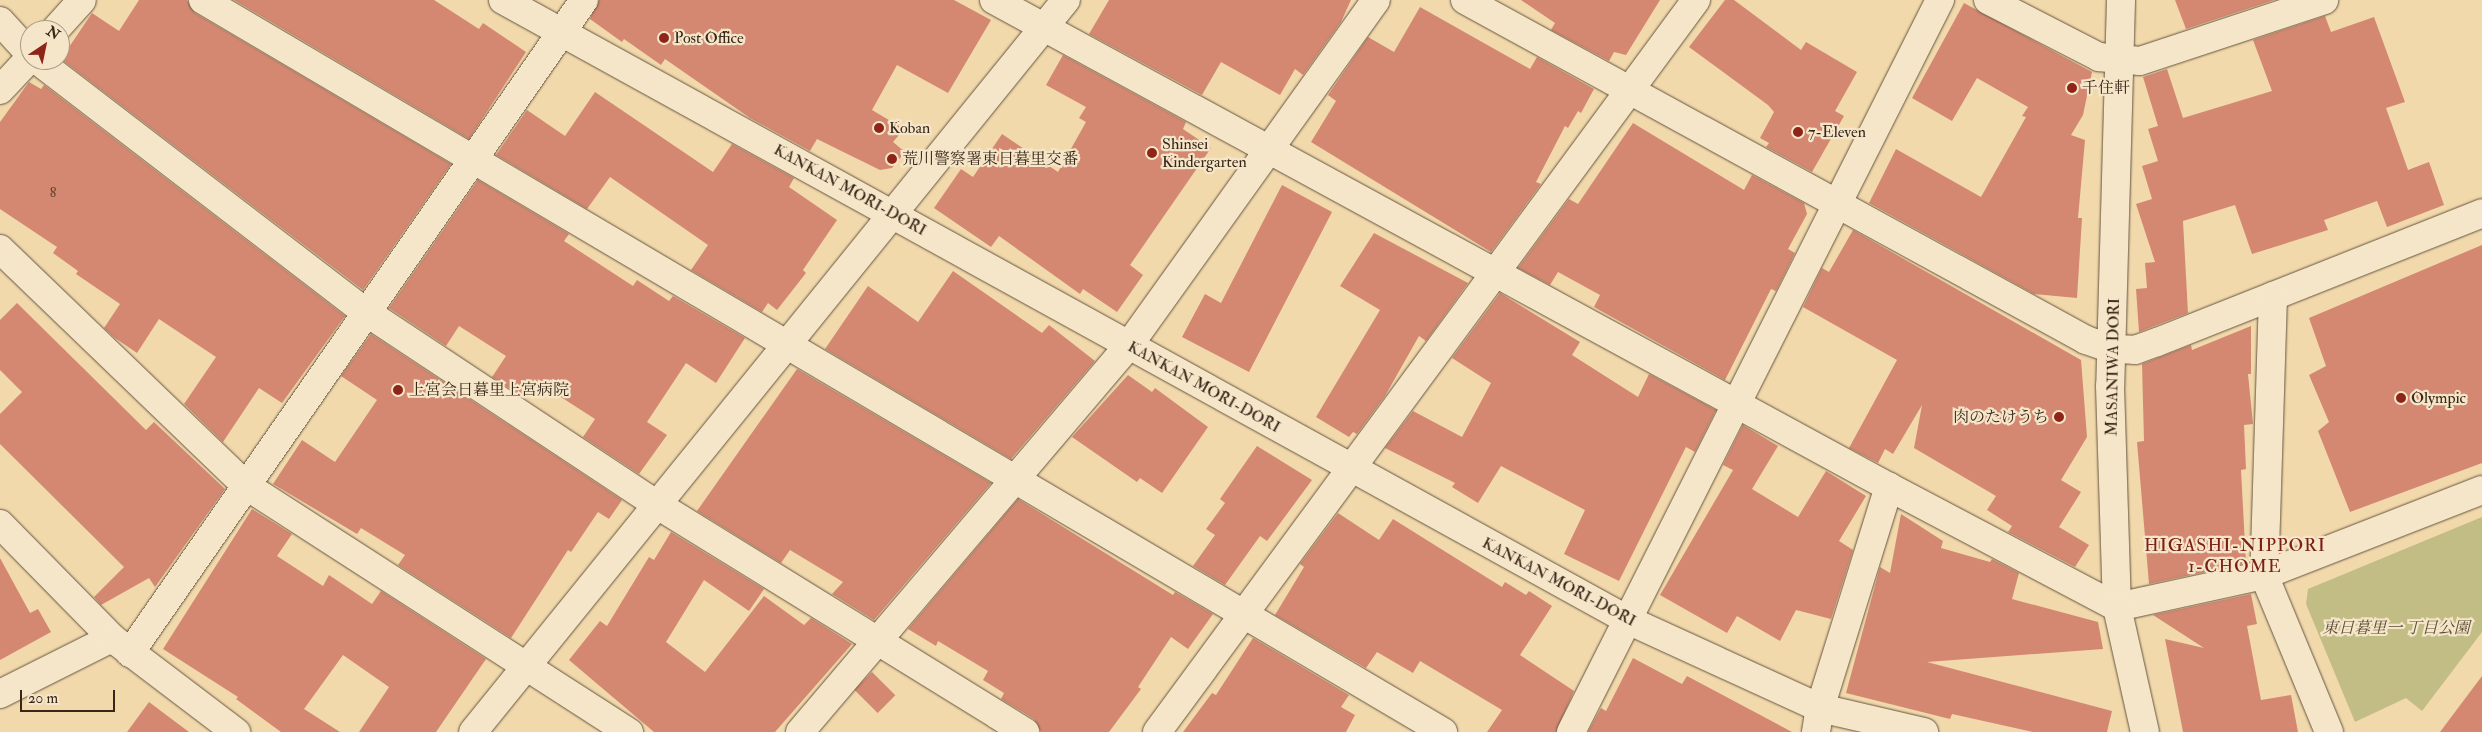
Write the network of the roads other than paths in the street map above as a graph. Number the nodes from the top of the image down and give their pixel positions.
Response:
1 (82, 0) edge
2 (203, 0) edge
3 (503, 0) edge
4 (584, 0) edge
5 (994, 0) edge
6 (1066, 0) edge
7 (1376, 0) edge
8 (1465, 0) edge
9 (1696, 0) edge
10 (1940, 0) edge
11 (1988, 0) edge
12 (2121, 0) edge
13 (2324, 0) edge
14 (64, 20) edge
15 (0, 21) edge
16 (1044, 27) junction
17 (562, 32) junction
18 (20, 43) edge
19 (2119, 61) junction
20 (20, 69) edge
21 (51, 70) edge
22 (0, 90) edge
23 (1629, 91) junction
24 (1270, 149) junction
25 (476, 160) junction
26 (1839, 201) junction
27 (892, 212) junction
28 (2482, 213) edge
29 (0, 249) edge
30 (1495, 272) junction
31 (2274, 296) junction
32 (366, 312) junction
33 (787, 344) junction
34 (1128, 345) junction
35 (2112, 349) junction
36 (1739, 405) junction
37 (1353, 470) junction
38 (1014, 480) junction
39 (245, 485) junction
40 (1889, 487) junction
41 (2482, 490) edge
42 (656, 504) junction
43 (0, 524) edge
44 (2264, 575) junction
45 (2117, 607) junction
46 (1241, 615) junction
47 (1630, 620) junction
48 (880, 642) junction
49 (121, 646) junction
50 (526, 665) junction
51 (0, 694) edge
52 (1818, 720) edge
53 (236, 732) edge
54 (473, 732) edge
55 (629, 732) edge
56 (800, 732) edge
57 (1025, 732) edge
58 (1157, 732) edge
59 (1443, 732) edge
60 (1571, 732) edge
61 (1924, 732) edge
62 (2145, 732) edge
63 (2329, 732) edge

1 - 14 street
2 - 25 street
3 - 17 street, KANKAN MORI-DORI
4 - 17 street
5 - 16 street
6 - 16 street
7 - 24 street
8 - 23 street
9 - 23 street
10 - 26 street
11 - 19 street
12 - 19 street, MASANIWA DORI
13 - 19 street
15 - 18 street
16 - 24 street
16 - 27 street
17 - 25 street
17 - 27 street, KANKAN MORI-DORI
19 - 35 street, MASANIWA DORI
20 - 22 street
21 - 32 street
23 - 26 street
23 - 30 street
24 - 30 street
24 - 34 street
25 - 32 street
25 - 33 street
26 - 35 street
26 - 36 street
27 - 33 street
27 - 34 street, KANKAN MORI-DORI
28 - 31 street
29 - 39 street
30 - 36 street
30 - 37 street
31 - 35 street
31 - 44 street
32 - 39 street
32 - 42 street
33 - 38 street
33 - 42 street
34 - 37 street, KANKAN MORI-DORI
34 - 38 street
35 - 45 street, MASANIWA DORI
36 - 40 street
36 - 47 street
37 - 46 street
37 - 47 street, KANKAN MORI-DORI
38 - 46 street
38 - 48 street
39 - 49 street
39 - 50 street
40 - 45 street
40 - 52 street
41 - 44 street
42 - 48 street
42 - 50 street
43 - 49 street
44 - 45 street
44 - 63 street
45 - 62 street, MASANIWA DORI
46 - 58 street
46 - 59 street
47 - 52 street, KANKAN MORI-DORI
47 - 60 street
48 - 56 street
48 - 57 street
49 - 51 street
49 - 53 street
50 - 54 street
50 - 55 street
52 - 61 street, KANKAN MORI-DORI

